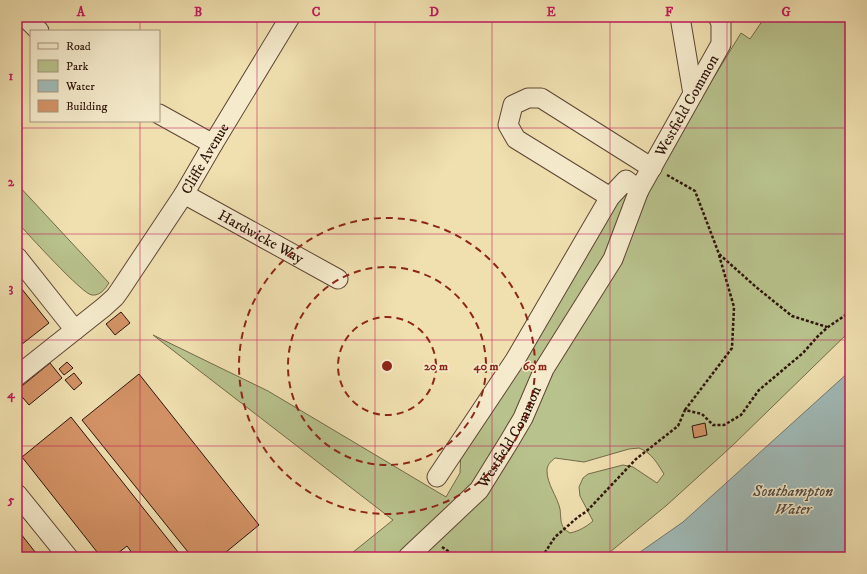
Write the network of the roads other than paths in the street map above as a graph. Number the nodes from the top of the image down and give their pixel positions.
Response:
1 (290, 17) edge
2 (680, 17) edge
3 (718, 17) edge
4 (693, 94) junction
5 (160, 115) edge
6 (213, 144) junction
7 (652, 168) junction
8 (639, 190) junction
9 (184, 194) junction
10 (610, 197) junction
11 (17, 257) edge
12 (338, 280) dead end
13 (75, 330) junction
14 (17, 376) edge
15 (437, 478) dead end
16 (17, 494) edge
17 (68, 557) edge
18 (408, 557) edge

1 - 6 street, Cliffe Avenue
2 - 4 street
3 - 4 street, Westfield Common
4 - 7 street, Westfield Common
5 - 6 street
6 - 9 street, Cliffe Avenue
7 - 8 street, Westfield Common
7 - 10 street, Westfield Common
8 - 10 street
8 - 18 street, Westfield Common
9 - 12 street, Hardwicke Way
9 - 13 street, Cliffe Avenue
10 - 15 street
11 - 13 street
13 - 14 street, Cliffe Avenue
16 - 17 street

